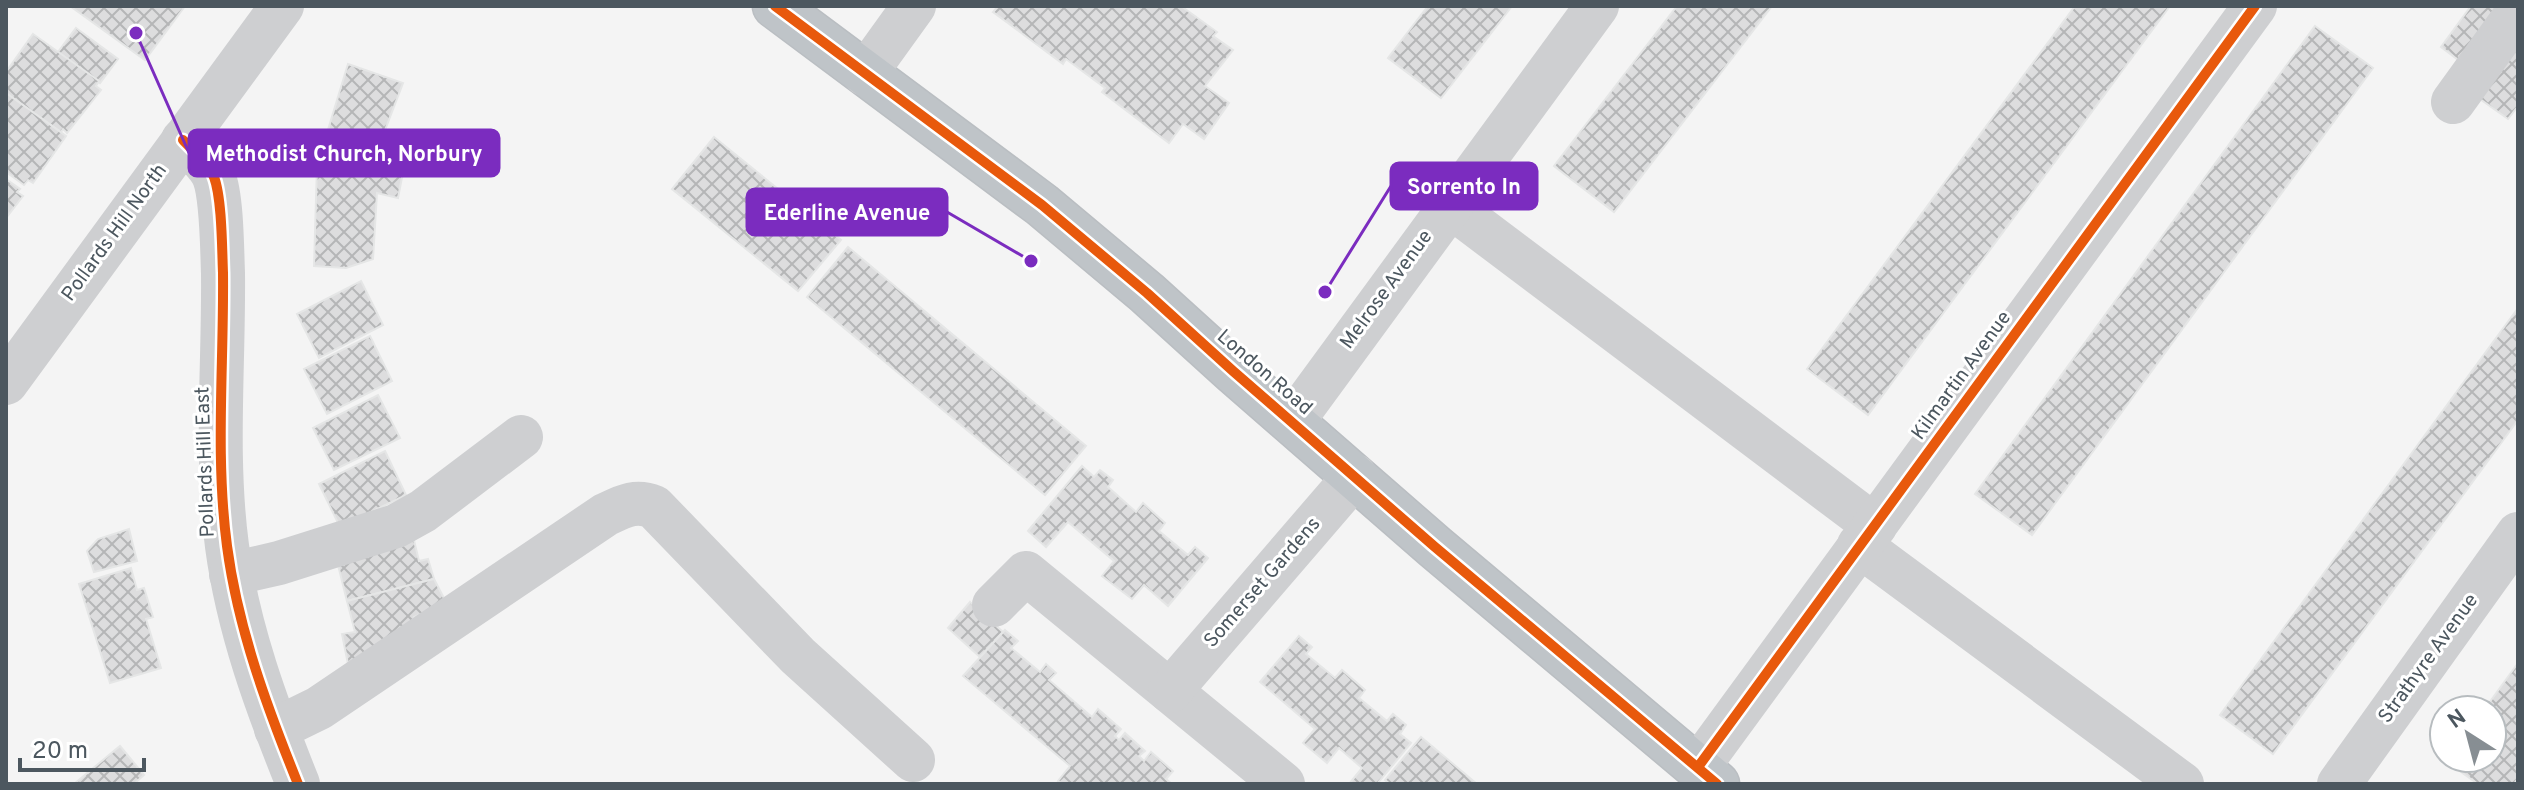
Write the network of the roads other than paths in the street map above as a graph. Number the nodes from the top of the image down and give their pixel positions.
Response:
1 (282, 6) edge
2 (775, 6) edge
3 (914, 6) edge
4 (1597, 6) edge
5 (2255, 6) edge
6 (2518, 12) edge
7 (865, 74) junction
8 (2453, 102) dead end
9 (183, 140) junction
10 (1450, 206) junction
11 (6, 383) edge
12 (1293, 421) junction
13 (521, 437) dead end
14 (1355, 476) junction
15 (2518, 534) edge
16 (1867, 536) junction
17 (231, 574) junction
18 (994, 605) dead end
19 (1170, 691) junction
20 (276, 729) junction
21 (913, 760) dead end
22 (1708, 775) edge
23 (298, 784) edge
24 (1283, 784) edge
25 (2182, 784) edge
26 (2339, 784) edge

1 - 9 street, Pollards Hill North
2 - 7 highway, London Road
3 - 7 street
4 - 10 street, Melrose Avenue
5 - 16 street, Kilmartin Avenue
6 - 8 street
7 - 12 highway, London Road
9 - 11 street, Pollards Hill North
9 - 17 street, Pollards Hill East
10 - 12 street, Melrose Avenue
10 - 16 street
12 - 14 highway, London Road
13 - 17 street
14 - 19 street, Somerset Gardens
14 - 22 highway, London Road
15 - 26 street, Strathyre Avenue
16 - 22 street, Kilmartin Avenue
16 - 25 street
17 - 20 street, Pollards Hill East
18 - 19 street
19 - 24 street
20 - 21 street
20 - 23 street, Pollards Hill East

